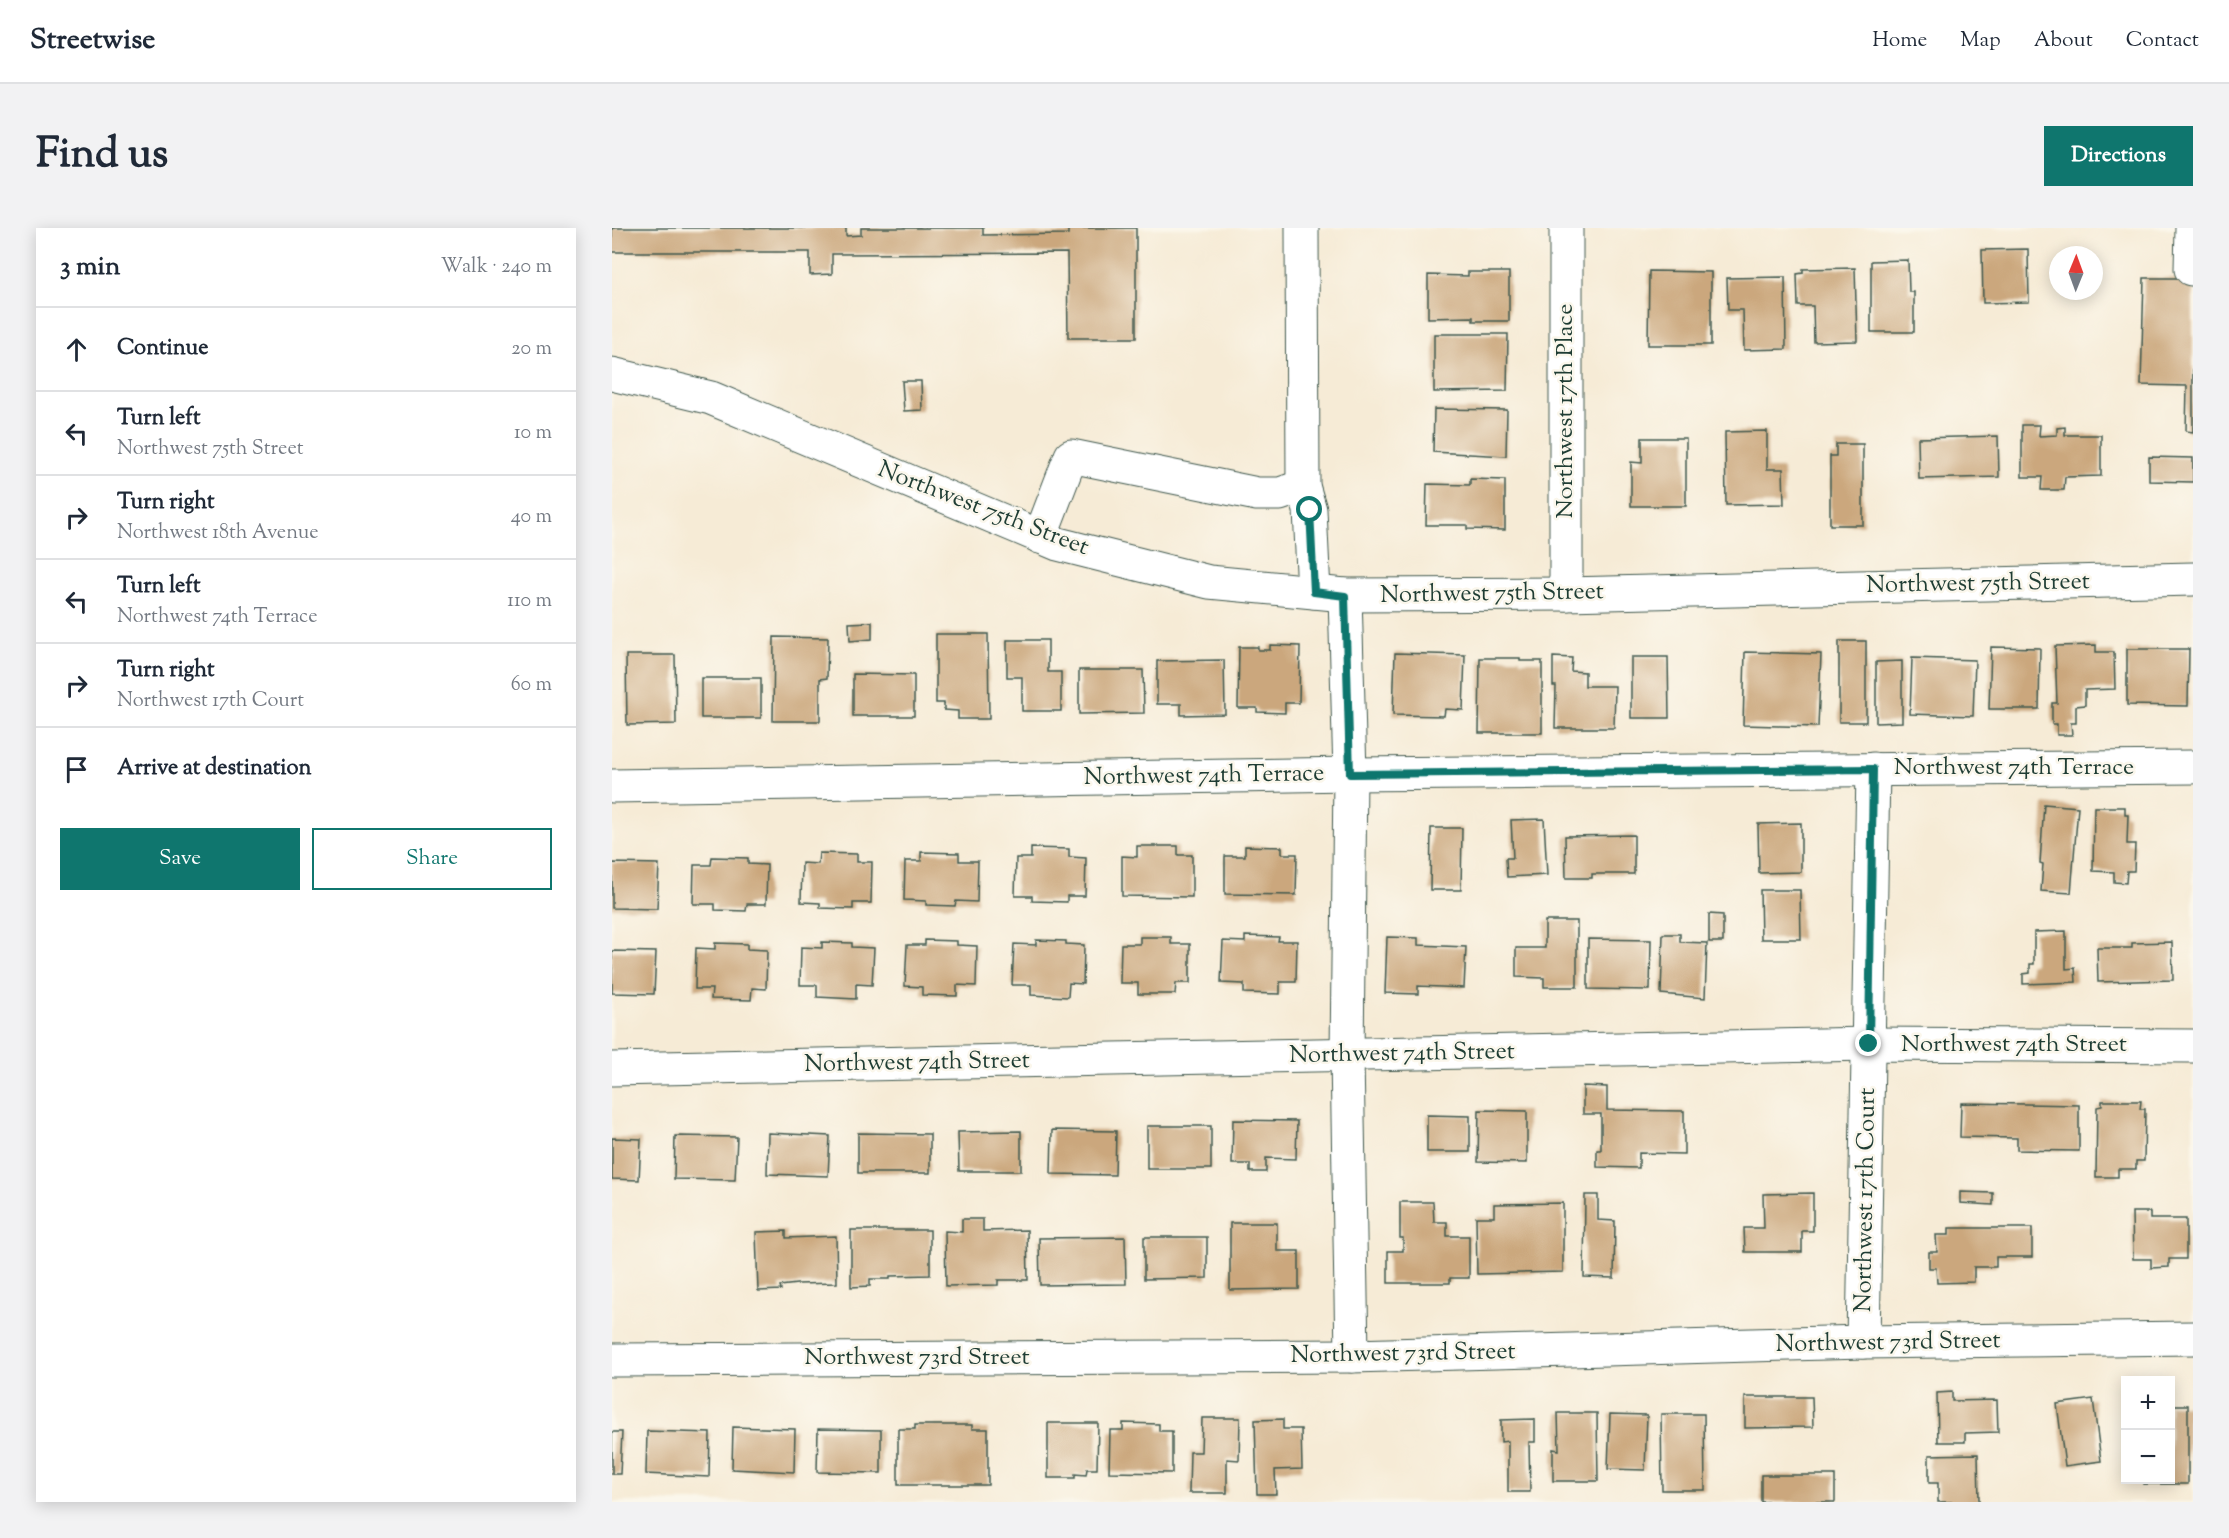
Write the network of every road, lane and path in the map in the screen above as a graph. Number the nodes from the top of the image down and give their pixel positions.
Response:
1 (1302, 228) edge
2 (1566, 228) edge
3 (2192, 228) edge
4 (2191, 269) dead end
5 (612, 374) edge
6 (1303, 486) junction
7 (1040, 537) junction
8 (2193, 579) edge
9 (1329, 594) junction
10 (1566, 594) junction
11 (2193, 767) edge
12 (1873, 769) junction
13 (1350, 774) junction
14 (612, 786) edge
15 (1869, 1044) junction
16 (2193, 1046) edge
17 (1347, 1056) junction
18 (612, 1069) edge
19 (2193, 1338) edge
20 (1863, 1342) junction
21 (1353, 1356) junction
22 (612, 1360) edge

1 - 6 street
2 - 10 street, Northwest 17th Place
3 - 4 street
5 - 7 street, Northwest 75th Street
6 - 7 street
6 - 9 street
7 - 9 street, Northwest 75th Street
8 - 10 street, Northwest 75th Street
9 - 10 street, Northwest 75th Street
9 - 13 street
11 - 12 street, Northwest 74th Terrace
12 - 13 street, Northwest 74th Terrace
12 - 15 street, Northwest 17th Court
13 - 14 street, Northwest 74th Terrace
13 - 17 street
15 - 16 street, Northwest 74th Street
15 - 17 street, Northwest 74th Street
15 - 20 street, Northwest 17th Court
17 - 18 street, Northwest 74th Street
17 - 21 street
19 - 20 street, Northwest 73rd Street
20 - 21 street, Northwest 73rd Street
21 - 22 street, Northwest 73rd Street

